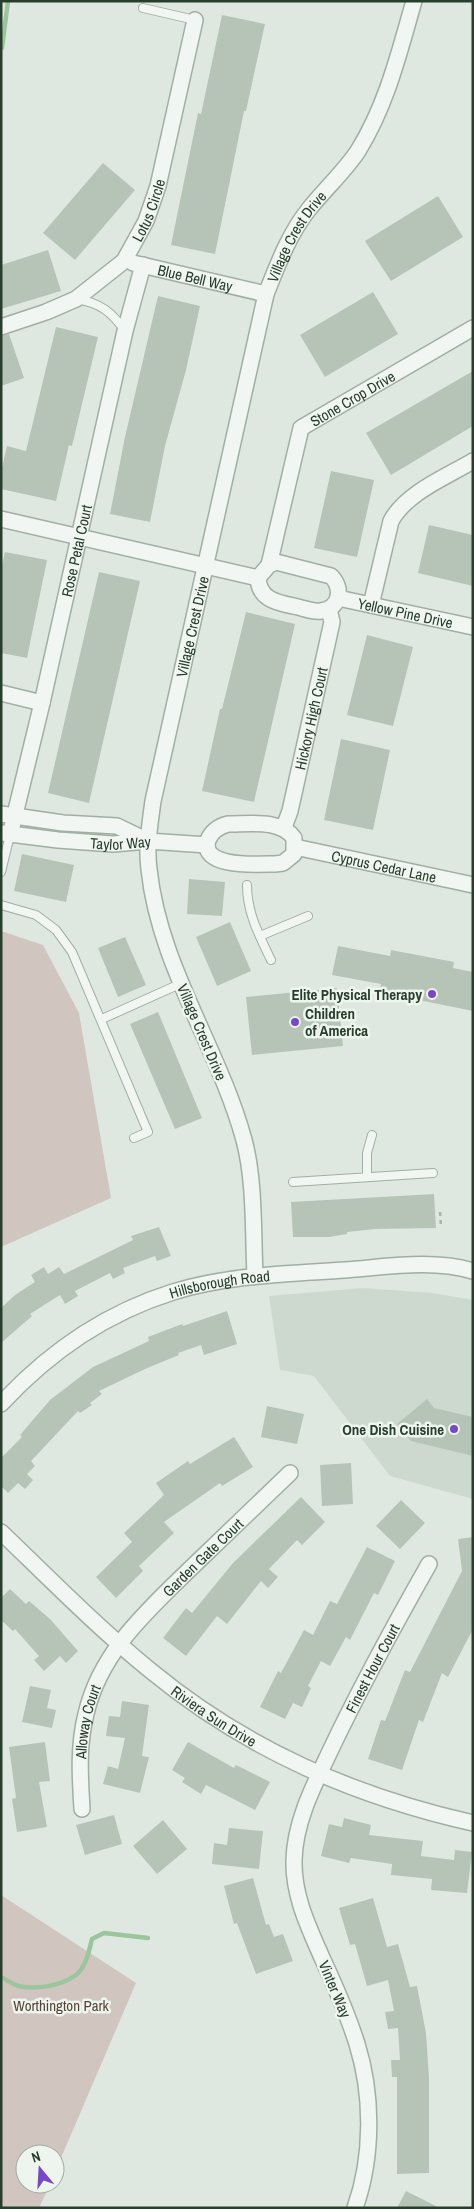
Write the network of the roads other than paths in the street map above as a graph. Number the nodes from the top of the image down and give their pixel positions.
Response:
1 (414, 1) edge
2 (143, 8) dead end
3 (195, 20) joint
4 (124, 261) junction
5 (143, 265) junction
6 (266, 294) junction
7 (76, 299) junction
8 (1, 327) edge
9 (473, 328) edge
10 (125, 331) junction
11 (473, 461) edge
12 (1, 519) edge
13 (80, 538) junction
14 (269, 565) junction
15 (205, 567) junction
16 (258, 578) junction
17 (334, 603) junction
18 (372, 605) junction
19 (473, 627) edge
20 (1, 693) edge
21 (42, 703) junction
22 (8, 816) edge
23 (284, 828) junction
24 (6, 834) edge
25 (148, 841) junction
26 (207, 844) junction
27 (295, 847) junction
28 (1, 872) edge
29 (247, 885) dead end
30 (473, 885) edge
31 (1, 905) edge
32 (308, 916) dead end
33 (260, 936) junction
34 (271, 960) dead end
35 (182, 983) junction
36 (102, 1019) junction
37 (372, 1135) dead end
38 (134, 1138) dead end
39 (433, 1173) dead end
40 (367, 1177) junction
41 (293, 1182) dead end
42 (473, 1271) edge
43 (255, 1276) junction
44 (1, 1404) edge
45 (290, 1473) dead end
46 (1, 1532) edge
47 (429, 1564) dead end
48 (119, 1644) junction
49 (319, 1775) junction
50 (82, 1809) dead end
51 (473, 1822) edge
52 (355, 2208) edge

1 - 6 street, Village Crest Drive
2 - 3 lane
3 - 4 street, Lotus Circle
4 - 5 street, Blue Bell Way
4 - 7 street, Lotus Circle
5 - 6 street, Blue Bell Way
5 - 10 street, Rose Petal Court
6 - 15 street, Village Crest Drive
7 - 8 street, Lotus Circle
7 - 10 lane
9 - 14 street, Stone Crop Drive
10 - 13 street, Rose Petal Court
11 - 18 street
12 - 13 street
13 - 15 street
13 - 21 street, Rose Petal Court
14 - 16 street
14 - 17 street, Yellow Pine Drive
15 - 16 street
15 - 25 street, Village Crest Drive
16 - 17 street, Yellow Pine Drive
17 - 18 street, Yellow Pine Drive
17 - 23 street, Hickory High Court
18 - 19 street, Yellow Pine Drive
20 - 21 street
21 - 22 street, Rose Petal Court
22 - 24 street, Rose Petal Court
22 - 25 street, Taylor Way
23 - 26 street
23 - 27 street
24 - 25 street, Taylor Way
24 - 28 lane
25 - 26 street
25 - 35 street, Village Crest Drive
26 - 27 street
27 - 30 street, Cyprus Cedar Lane
29 - 33 lane
31 - 36 lane
32 - 33 lane
33 - 34 lane
35 - 36 lane
35 - 43 street, Village Crest Drive
36 - 38 lane
37 - 40 lane
39 - 40 lane
40 - 41 lane
42 - 43 street, Hillsborough Road
43 - 44 street, Hillsborough Road
45 - 48 street, Garden Gate Court
46 - 48 street, Riviera Sun Drive
47 - 49 street, Finest Hour Court
48 - 49 street, Riviera Sun Drive
48 - 50 street, Alloway Court
49 - 51 street, Riviera Sun Drive
49 - 52 street, Vinter Way

